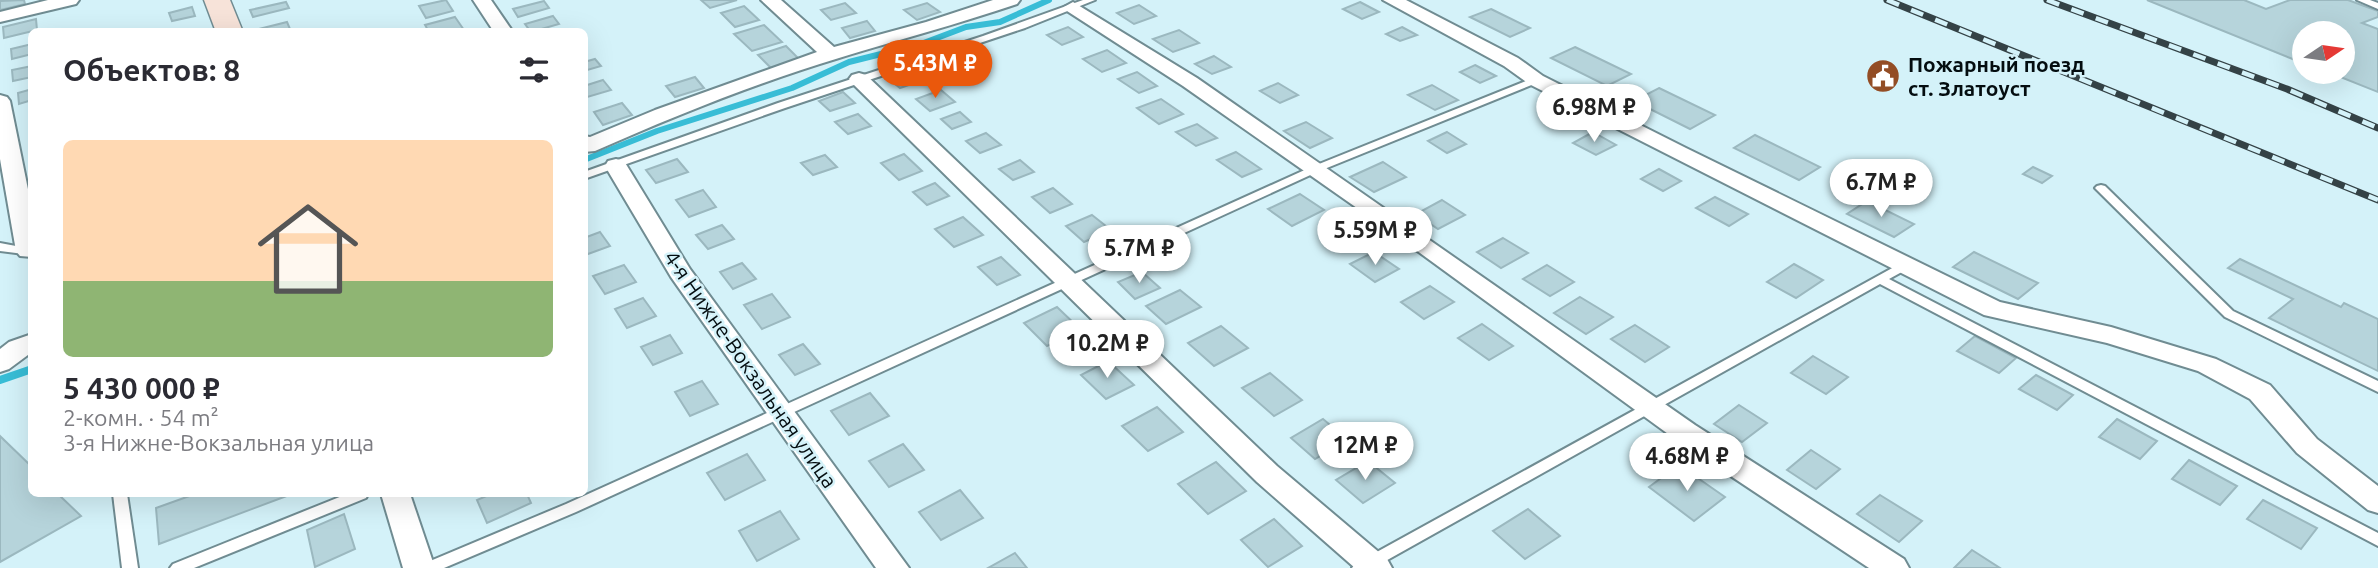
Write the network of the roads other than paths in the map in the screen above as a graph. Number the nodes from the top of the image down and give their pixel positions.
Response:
1 (69, 0) edge
2 (217, 0) edge
3 (482, 0) edge
4 (770, 0) edge
5 (1011, 0) edge
6 (1392, 0) edge
7 (2361, 0) edge
8 (1082, 4) edge
9 (2378, 6) edge
10 (0, 17) edge
11 (228, 28) edge
12 (501, 28) edge
13 (830, 54) junction
14 (859, 79) junction
15 (1536, 80) junction
16 (0, 102) edge
17 (588, 144) edge
18 (616, 166) junction
19 (1313, 170) junction
20 (588, 175) edge
21 (2101, 188) dead end
22 (28, 241) edge
23 (0, 247) edge
24 (28, 251) edge
25 (1905, 265) junction
26 (1880, 279) junction
27 (1070, 281) junction
28 (28, 344) edge
29 (0, 363) edge
30 (2378, 387) edge
31 (1649, 407) junction
32 (781, 411) junction
33 (120, 497) edge
34 (354, 497) edge
35 (397, 497) edge
36 (2378, 502) edge
37 (2378, 540) edge
38 (1368, 566) edge
39 (130, 568) edge
40 (178, 568) edge
41 (419, 568) edge
42 (428, 568) edge
43 (893, 568) edge
44 (1893, 568) edge

1 - 10 street
2 - 11 street
3 - 12 street
4 - 13 street
5 - 13 street
6 - 15 street
7 - 9 lane
8 - 14 lane
8 - 19 street
13 - 17 street
14 - 18 lane
14 - 27 street
15 - 19 lane
15 - 25 street
16 - 22 street
18 - 20 lane
18 - 32 street, 4-я Нижне-Вокзальная улица
19 - 27 lane
19 - 31 street
21 - 30 lane
23 - 24 lane
25 - 26 lane
25 - 36 street
26 - 31 lane
26 - 37 lane
27 - 32 lane
27 - 38 street
28 - 29 street
31 - 38 lane
31 - 44 street
32 - 42 lane
32 - 43 street, 4-я Нижне-Вокзальная улица
33 - 39 lane
34 - 40 lane
35 - 41 street

